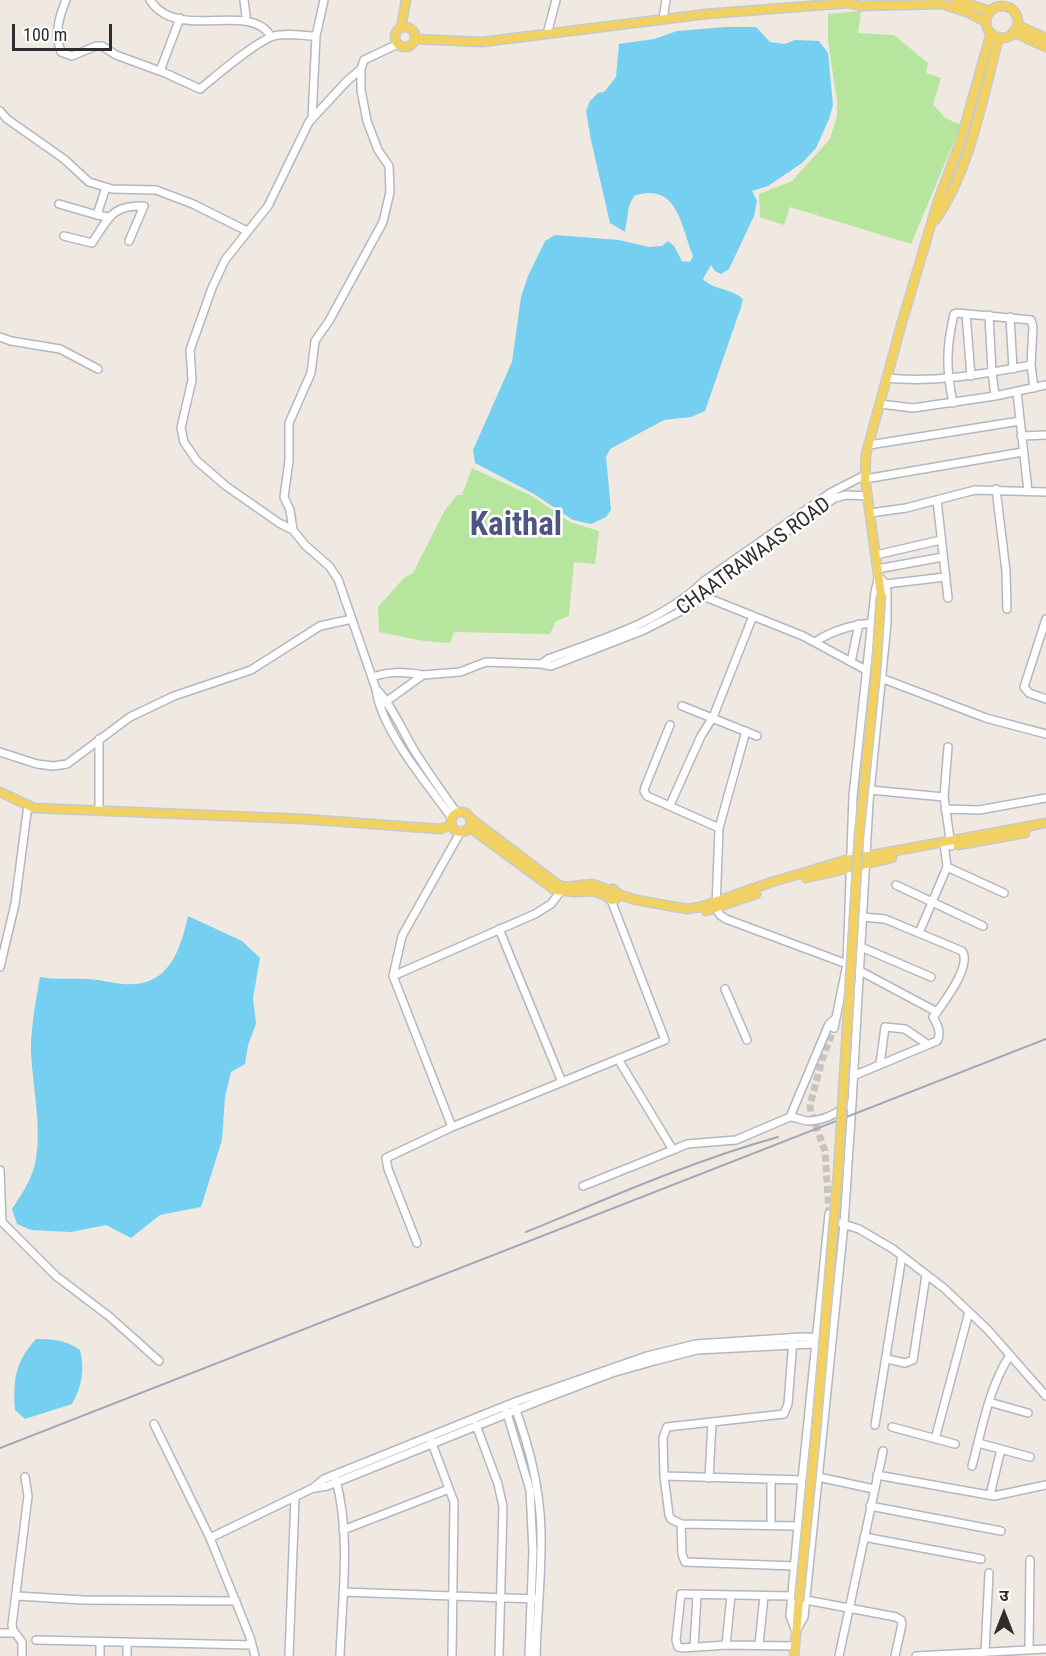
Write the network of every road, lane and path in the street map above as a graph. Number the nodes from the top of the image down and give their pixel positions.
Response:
1 (66, 0) edge
2 (150, 0) edge
3 (244, 0) edge
4 (324, 0) edge
5 (406, 0) edge
6 (556, 0) edge
7 (666, 0) edge
8 (956, 0) edge
9 (1016, 0) edge
10 (851, 1) edge
11 (890, 2) edge
12 (1003, 3) edge
13 (990, 11) junction
14 (1012, 11) junction
15 (246, 16) junction
16 (180, 18) junction
17 (663, 20) junction
18 (986, 22) junction
19 (401, 28) junction
20 (1015, 29) junction
21 (547, 34) junction
22 (995, 35) junction
23 (271, 36) junction
24 (316, 36) junction
25 (1046, 38) edge
26 (415, 39) junction
27 (398, 44) junction
28 (1046, 47) edge
29 (361, 69) junction
30 (160, 71) junction
31 (1, 114) edge
32 (312, 118) junction
33 (106, 187) junction
34 (59, 204) dead end
35 (97, 215) junction
36 (110, 217) junction
37 (247, 231) junction
38 (64, 236) dead end
39 (129, 241) dead end
40 (966, 314) junction
41 (988, 315) junction
42 (1010, 317) junction
43 (0, 338) edge
44 (1031, 365) junction
45 (98, 369) dead end
46 (1013, 369) junction
47 (992, 372) junction
48 (971, 376) junction
49 (886, 378) junction
50 (948, 379) junction
51 (1046, 385) edge
52 (1034, 388) junction
53 (1017, 392) junction
54 (995, 396) junction
55 (953, 403) junction
56 (880, 404) junction
57 (1020, 422) junction
58 (1046, 435) edge
59 (1022, 436) junction
60 (868, 445) junction
61 (1023, 452) junction
62 (865, 477) junction
63 (996, 489) junction
64 (1028, 491) junction
65 (1046, 492) edge
66 (868, 496) junction
67 (936, 500) junction
68 (870, 513) junction
69 (293, 530) junction
70 (941, 540) junction
71 (876, 555) junction
72 (943, 557) junction
73 (878, 573) junction
74 (945, 577) junction
75 (886, 584) junction
76 (693, 591) junction
77 (702, 595) junction
78 (948, 598) dead end
79 (1007, 609) dead end
80 (753, 616) junction
81 (351, 619) junction
82 (1046, 619) edge
83 (872, 623) junction
84 (859, 624) junction
85 (815, 642) junction
86 (851, 662) junction
87 (541, 664) junction
88 (866, 670) junction
89 (423, 675) junction
90 (372, 677) junction
91 (881, 678) junction
92 (376, 689) junction
93 (1046, 699) edge
94 (387, 702) junction
95 (380, 706) junction
96 (682, 706) dead end
97 (713, 717) junction
98 (670, 725) dead end
99 (746, 731) junction
100 (1046, 734) edge
101 (758, 736) dead end
102 (99, 740) junction
103 (948, 747) dead end
104 (0, 752) edge
105 (870, 790) junction
106 (0, 792) edge
107 (944, 797) junction
108 (1046, 798) edge
109 (670, 805) junction
110 (28, 806) junction
111 (945, 808) junction
112 (99, 811) junction
113 (453, 819) junction
114 (1046, 823) edge
115 (466, 825) junction
116 (719, 828) junction
117 (1046, 829) edge
118 (947, 845) junction
119 (865, 860) junction
120 (851, 863) junction
121 (947, 867) junction
122 (896, 885) dead end
123 (563, 890) junction
124 (1004, 893) dead end
125 (612, 896) junction
126 (933, 901) junction
127 (717, 904) junction
128 (862, 917) junction
129 (983, 926) dead end
130 (499, 929) junction
131 (919, 933) junction
132 (861, 947) junction
133 (847, 964) junction
134 (0, 967) edge
135 (860, 971) junction
136 (393, 976) junction
137 (931, 977) dead end
138 (725, 989) dead end
139 (937, 1012) junction
140 (836, 1019) junction
141 (834, 1028) tunnel mouth
142 (747, 1040) dead end
143 (927, 1044) junction
144 (618, 1059) junction
145 (880, 1064) junction
146 (853, 1076) junction
147 (562, 1082) junction
148 (852, 1103) junction
149 (790, 1118) junction
150 (452, 1127) junction
151 (673, 1150) junction
152 (0, 1170) edge
153 (584, 1186) dead end
154 (844, 1224) junction
155 (1, 1225) edge
156 (417, 1243) dead end
157 (902, 1256) junction
158 (926, 1275) junction
159 (969, 1312) junction
160 (832, 1340) junction
161 (793, 1341) junction
162 (817, 1341) junction
163 (1010, 1354) junction
164 (887, 1359) junction
165 (159, 1361) dead end
166 (1046, 1396) edge
167 (990, 1402) junction
168 (514, 1406) junction
169 (506, 1410) junction
170 (1028, 1413) dead end
171 (712, 1423) junction
172 (154, 1424) dead end
173 (476, 1425) junction
174 (875, 1425) dead end
175 (892, 1427) dead end
176 (935, 1439) junction
177 (431, 1440) junction
178 (978, 1443) junction
179 (955, 1444) dead end
180 (1001, 1449) junction
181 (883, 1452) dead end
182 (1030, 1456) dead end
183 (972, 1466) dead end
184 (878, 1474) junction
185 (664, 1476) junction
186 (818, 1477) junction
187 (25, 1478) dead end
188 (336, 1478) junction
189 (709, 1478) junction
190 (771, 1480) junction
191 (802, 1480) junction
192 (1046, 1485) edge
193 (449, 1489) junction
194 (874, 1489) junction
195 (990, 1495) junction
196 (295, 1497) junction
197 (870, 1506) junction
198 (681, 1524) junction
199 (771, 1526) junction
200 (798, 1526) junction
201 (343, 1530) junction
202 (1002, 1531) dead end
203 (864, 1537) junction
204 (210, 1538) junction
205 (981, 1558) dead end
206 (1030, 1560) dead end
207 (795, 1566) junction
208 (988, 1573) dead end
209 (343, 1592) junction
210 (697, 1595) junction
211 (731, 1595) junction
212 (17, 1596) junction
213 (453, 1596) junction
214 (764, 1596) junction
215 (501, 1598) junction
216 (535, 1599) junction
217 (799, 1599) junction
218 (236, 1601) junction
219 (849, 1609) junction
220 (0, 1633) edge
221 (15, 1633) junction
222 (36, 1640) dead end
223 (100, 1642) junction
224 (127, 1642) junction
225 (252, 1645) junction
226 (726, 1645) junction
227 (759, 1645) junction
228 (795, 1646) junction
229 (694, 1647) junction
230 (1046, 1649) edge
231 (1029, 1650) junction
232 (985, 1652) junction
233 (22, 1656) edge
234 (100, 1656) edge
235 (127, 1656) edge
236 (255, 1656) edge
237 (289, 1656) edge
238 (340, 1656) edge
239 (452, 1656) edge
240 (499, 1656) edge
241 (529, 1656) edge
242 (536, 1656) edge
243 (794, 1656) edge
244 (839, 1656) edge
245 (895, 1656) edge
246 (916, 1656) edge

1 - 30 street
2 - 16 street
3 - 15 street
4 - 24 street
5 - 19 main road
6 - 21 street
7 - 17 street
8 - 13 main road
9 - 14 main road
10 - 11 main road
10 - 17 main road
11 - 18 main road
12 - 13 main road
12 - 14 main road
13 - 18 main road
14 - 20 main road
15 - 16 street
15 - 23 street
16 - 30 street
17 - 21 main road
18 - 22 main road
19 - 26 main road
19 - 27 main road
20 - 22 main road
20 - 25 main road
20 - 28 main road
21 - 26 main road
22 - 49 main road
23 - 24 street
23 - 30 street
24 - 32 street
26 - 27 main road
27 - 29 street
29 - 32 street
29 - 69 street
31 - 33 street
32 - 37 street
33 - 35 street
33 - 37 street
34 - 35 street
35 - 36 street
36 - 38 street
36 - 39 street
37 - 69 street
40 - 41 street
40 - 48 street
40 - 50 street
41 - 42 street
41 - 47 street
42 - 44 street
42 - 46 street
43 - 45 street
44 - 46 street
44 - 52 street
46 - 47 street
47 - 48 street
47 - 54 street
48 - 50 street
49 - 50 street
49 - 56 main road
50 - 55 street
51 - 52 street
52 - 53 street
53 - 54 street
53 - 57 street
54 - 55 street
55 - 56 street
56 - 60 main road
57 - 59 street
57 - 60 street
58 - 59 street
59 - 61 street
60 - 62 main road
61 - 62 street
61 - 64 street
62 - 66 main road
62 - 76 street
63 - 64 street
63 - 67 street
63 - 79 street
64 - 65 street
66 - 68 main road
66 - 77 street, CHAATRAWAAS ROAD
67 - 68 street
67 - 70 street
68 - 71 main road
69 - 81 street
70 - 71 street
70 - 72 street
71 - 73 main road
72 - 73 street
72 - 74 street
73 - 75 street
73 - 83 street
73 - 217 main road, bridge
74 - 75 street
74 - 78 street
75 - 91 street
76 - 77 street
76 - 87 street
77 - 80 street
77 - 87 street, CHAATRAWAAS ROAD
80 - 85 street
80 - 97 street
81 - 90 street
81 - 102 street
82 - 93 street
83 - 84 street
83 - 88 street
84 - 85 street
84 - 86 street
85 - 86 street
86 - 88 street
87 - 89 street
88 - 120 street
89 - 90 street
89 - 94 street
90 - 92 street
91 - 100 street
91 - 105 street
92 - 94 street
92 - 95 street
94 - 95 street
94 - 113 street
95 - 113 street
96 - 97 street
97 - 99 street
97 - 109 street
98 - 109 street
99 - 101 street
99 - 116 street
102 - 104 street
102 - 112 street
103 - 107 street
105 - 107 street
105 - 119 street
106 - 110 main road
107 - 111 street
108 - 111 street
109 - 116 street
110 - 112 main road
110 - 134 street
111 - 118 street
112 - 113 main road
113 - 115 main road
113 - 115 main road
114 - 118 main road
115 - 123 main road
115 - 136 street
116 - 127 street
117 - 118 main road
118 - 119 main road
118 - 121 street
119 - 120 main road
119 - 128 street
120 - 127 main road
120 - 133 street
121 - 124 street
121 - 126 street
122 - 126 street
123 - 125 main road
123 - 130 street
125 - 127 main road
125 - 144 street
126 - 129 street
126 - 131 street
127 - 133 street
128 - 131 street
128 - 132 street
130 - 136 street
130 - 147 street
131 - 139 street
132 - 135 street
132 - 137 street
133 - 135 street
133 - 140 street
135 - 139 street
135 - 146 street
136 - 150 street
138 - 142 street
139 - 143 street
140 - 141 street
140 - 149 street
143 - 145 street
143 - 145 street
144 - 147 street
144 - 151 street
145 - 146 street
146 - 148 street
147 - 150 street
148 - 149 street
148 - 154 street
149 - 151 street
150 - 156 street
151 - 153 street
152 - 155 street
154 - 157 street
154 - 160 street
154 - 162 street
155 - 165 street
157 - 158 street
157 - 164 street
158 - 159 street
158 - 164 street
159 - 163 street
159 - 176 street
160 - 162 street
160 - 186 street
161 - 162 street
161 - 168 street
161 - 171 street
162 - 191 street
163 - 166 street
163 - 167 street
164 - 174 street
167 - 170 street
167 - 178 street
168 - 169 street
168 - 216 street
169 - 173 street
169 - 177 street
169 - 216 street
171 - 185 street
171 - 189 street
172 - 204 street
173 - 177 street
173 - 215 street
175 - 176 street
176 - 179 street
177 - 188 street
177 - 193 street
178 - 180 street
178 - 183 street
180 - 182 street
180 - 195 street
181 - 184 street
184 - 194 street
184 - 195 street
185 - 189 street
185 - 198 street
186 - 194 street
186 - 217 street
187 - 212 street
188 - 196 street
188 - 201 street
189 - 190 street
190 - 191 street
190 - 199 street
191 - 200 street
192 - 195 street
193 - 201 street
193 - 213 street
194 - 197 street
196 - 204 street
196 - 237 street
197 - 202 street
197 - 203 street
198 - 199 street
198 - 207 street
199 - 200 street
200 - 207 street
201 - 209 street
203 - 205 street
203 - 219 street
204 - 218 street
206 - 231 street
207 - 217 street
208 - 232 street
209 - 213 street
209 - 238 street
210 - 211 street
210 - 229 street
210 - 229 street
211 - 214 street
211 - 226 street
212 - 218 street
212 - 221 street
213 - 215 street
213 - 239 street
214 - 217 street
214 - 227 street
215 - 216 street
215 - 240 street
216 - 241 street
216 - 242 street
217 - 219 street
217 - 228 main road
218 - 225 street
219 - 244 street
219 - 245 street
220 - 221 street
221 - 233 street
222 - 223 street
223 - 224 street
223 - 234 street
224 - 225 street
224 - 235 street
225 - 236 street
226 - 227 street
226 - 229 street
227 - 228 street
228 - 243 main road
230 - 231 street
231 - 232 street
232 - 246 street

